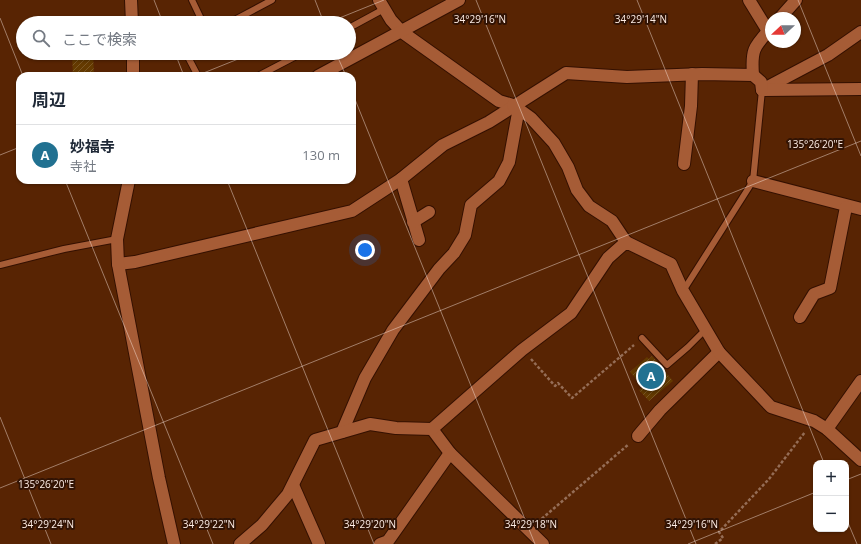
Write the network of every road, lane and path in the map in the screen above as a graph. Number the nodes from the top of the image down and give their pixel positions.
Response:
1 (131, 0) edge
2 (192, 0) edge
3 (272, 0) edge
4 (459, 0) edge
5 (749, 0) edge
6 (796, 0) edge
7 (381, 5) edge
8 (785, 12) edge
9 (132, 16) edge
10 (200, 16) edge
11 (242, 16) edge
12 (356, 23) edge
13 (765, 23) edge
14 (402, 32) junction
15 (861, 32) edge
16 (765, 35) edge
17 (356, 56) edge
18 (133, 60) edge
19 (189, 60) edge
20 (289, 60) edge
21 (349, 60) edge
22 (133, 72) edge
23 (196, 72) edge
24 (266, 72) edge
25 (326, 72) edge
26 (692, 74) junction
27 (753, 75) junction
28 (762, 90) junction
29 (861, 90) edge
30 (513, 105) junction
31 (684, 164) dead end
32 (401, 179) junction
33 (753, 181) junction
34 (128, 184) edge
35 (846, 206) junction
36 (861, 210) edge
37 (428, 212) dead end
38 (413, 222) junction
39 (117, 239) junction
40 (419, 240) dead end
41 (626, 242) junction
42 (118, 264) junction
43 (0, 265) edge
44 (683, 291) junction
45 (800, 317) dead end
46 (706, 329) junction
47 (642, 338) joint
48 (522, 350) junction
49 (719, 352) junction
50 (861, 381) edge
51 (814, 421) junction
52 (432, 430) junction
53 (827, 430) junction
54 (342, 432) junction
55 (638, 436) joint
56 (450, 453) junction
57 (861, 460) edge
58 (293, 485) junction
59 (530, 531) junction
60 (174, 544) edge
61 (240, 544) edge
62 (319, 544) edge
63 (380, 544) edge
64 (543, 544) edge
65 (715, 544) edge

1 - 9 street
2 - 10 lane
3 - 11 lane
4 - 14 street
5 - 13 street
6 - 8 street
7 - 12 lane
7 - 14 street
14 - 17 street
14 - 30 street
15 - 28 street
16 - 27 street
18 - 22 street
19 - 23 lane
20 - 24 lane
21 - 25 street
26 - 27 street
26 - 30 street
26 - 31 street
27 - 28 street
28 - 29 street
28 - 33 lane
30 - 32 street
30 - 41 street
30 - 54 street
32 - 38 street
32 - 42 street
33 - 35 street
33 - 44 lane
34 - 39 street
35 - 36 street
35 - 45 street
37 - 38 street
38 - 40 street
39 - 42 street
39 - 43 lane
41 - 44 street
41 - 48 street
42 - 60 street
44 - 46 street
46 - 47 lane
46 - 49 street
47 - 48 path
48 - 52 street
49 - 51 street
49 - 55 street
50 - 53 street
51 - 53 street
51 - 65 path
52 - 54 street
52 - 56 street
53 - 57 street
54 - 58 street
55 - 59 path
56 - 59 street
56 - 63 street
58 - 61 street
58 - 62 street
59 - 64 street

